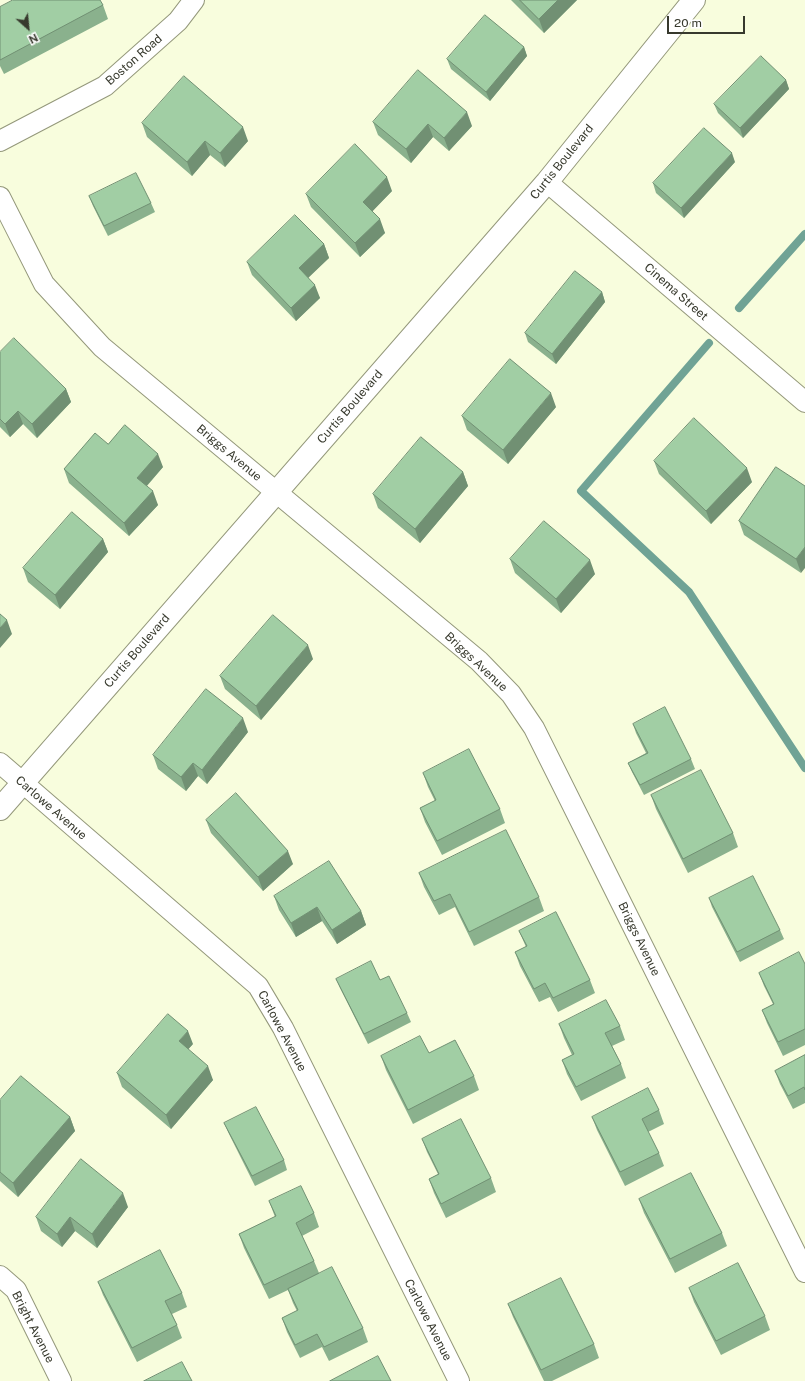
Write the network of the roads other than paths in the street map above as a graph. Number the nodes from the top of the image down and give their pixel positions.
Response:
1 (194, 0) edge
2 (694, 0) edge
3 (0, 141) edge
4 (547, 182) junction
5 (0, 197) edge
6 (805, 402) edge
7 (277, 492) junction
8 (0, 763) edge
9 (22, 783) junction
10 (0, 809) edge
11 (805, 1272) edge
12 (0, 1276) edge
13 (61, 1381) edge
14 (459, 1381) edge

1 - 3 street, Boston Road
2 - 4 street, Curtis Boulevard
4 - 6 street, Cinema Street
4 - 7 street, Curtis Boulevard
5 - 7 street, Briggs Avenue
7 - 9 street, Curtis Boulevard
7 - 11 street, Briggs Avenue
8 - 9 street, Carlowe Avenue
9 - 10 street, Curtis Boulevard
9 - 14 street, Carlowe Avenue
12 - 13 street, Bright Avenue

